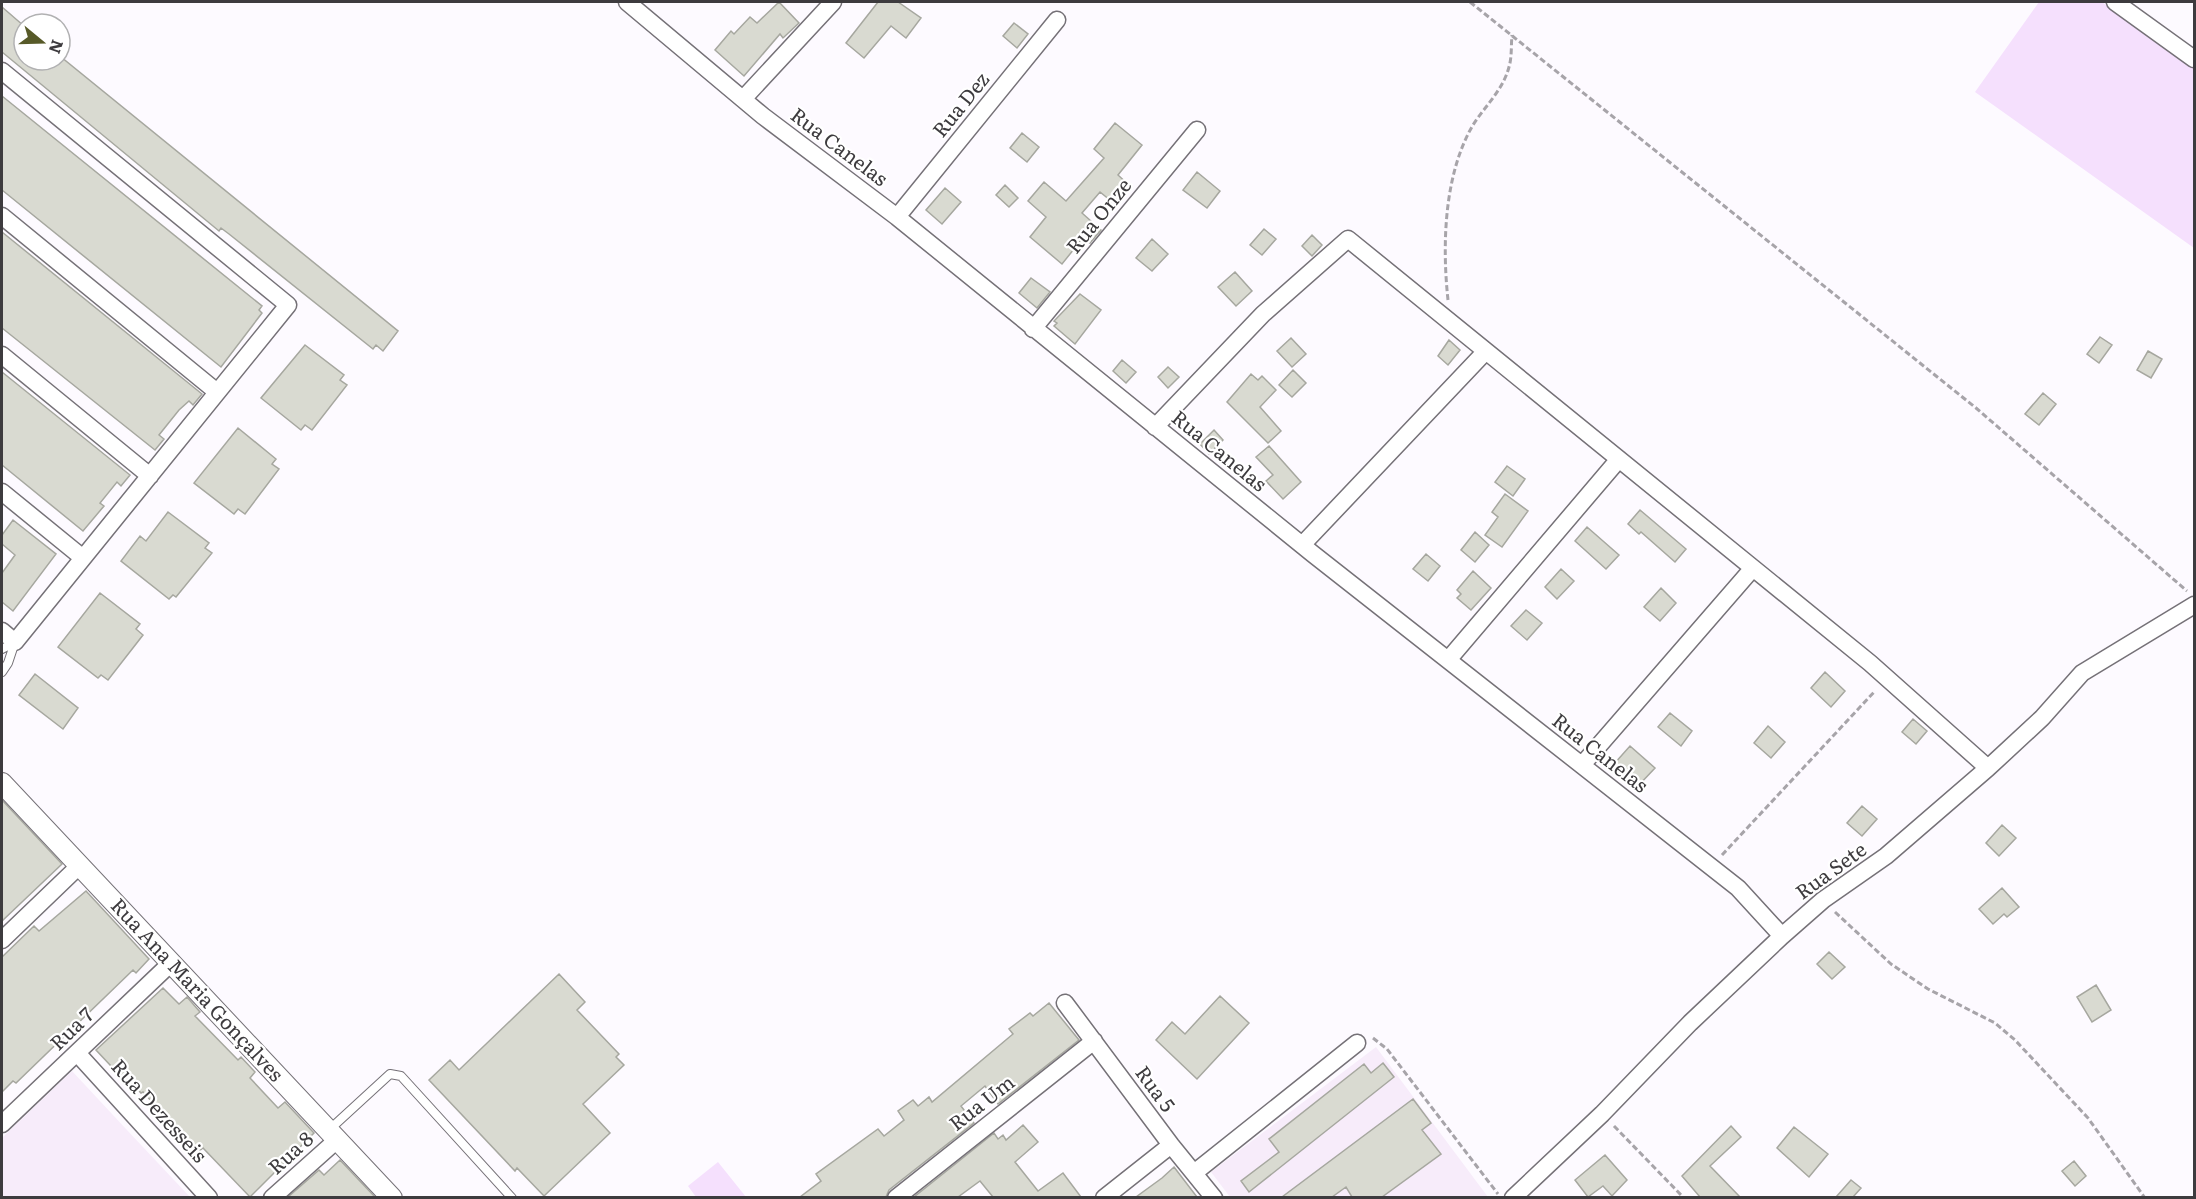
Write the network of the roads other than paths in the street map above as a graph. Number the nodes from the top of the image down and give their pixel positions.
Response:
1 (627, 2) edge
2 (833, 2) edge
3 (2115, 2) edge
4 (1057, 20) dead end
5 (2194, 59) edge
6 (2, 71) edge
7 (743, 99) junction
8 (1197, 130) dead end
9 (2, 216) edge
10 (897, 217) junction
11 (1034, 329) junction
12 (1486, 351) junction
13 (2, 355) edge
14 (218, 392) junction
15 (1155, 427) junction
16 (1619, 459) junction
17 (150, 476) junction
18 (2, 492) edge
19 (1302, 546) junction
20 (83, 558) junction
21 (1753, 568) junction
22 (2194, 605) edge
23 (2, 631) edge
24 (8, 645) edge
25 (1448, 660) junction
26 (2, 672) edge
27 (1582, 765) junction
28 (1988, 768) junction
29 (2, 783) edge
30 (80, 866) junction
31 (1782, 936) junction
32 (2, 940) edge
33 (171, 963) junction
34 (1065, 1003) dead end
35 (1094, 1041) junction
36 (1357, 1043) road end
37 (77, 1053) junction
38 (2, 1124) edge
39 (333, 1135) junction
40 (1171, 1145) junction
41 (1194, 1173) junction
42 (209, 1197) edge
43 (272, 1197) edge
44 (392, 1197) edge
45 (512, 1197) edge
46 (896, 1197) edge
47 (1104, 1197) edge
48 (1214, 1197) edge
49 (1513, 1197) edge

1 - 7 street, Rua Canelas
2 - 7 street
3 - 5 street
4 - 10 street, Rua Dez
6 - 14 street
7 - 10 street, Rua Canelas
8 - 11 street, Rua Onze
9 - 14 street
10 - 11 street, Rua Canelas
11 - 15 street, Rua Canelas
12 - 15 street
12 - 16 street
12 - 19 street
13 - 17 street
14 - 17 street
15 - 19 street, Rua Canelas
16 - 21 street
16 - 25 street
17 - 20 street
18 - 20 street
19 - 25 street, Rua Canelas
20 - 24 street
21 - 27 street
21 - 28 street
22 - 28 street, Rua Sete
23 - 24 street
24 - 26 lane
25 - 27 street, Rua Canelas
27 - 31 street, Rua Canelas
28 - 31 street, Rua Sete
29 - 30 street, Rua Ana Maria Gonçalves
30 - 32 street
30 - 33 street, Rua Ana Maria Gonçalves
31 - 49 street, Rua Sete
33 - 37 street, Rua 7
33 - 39 street, Rua Ana Maria Gonçalves
34 - 35 street, Rua 5
35 - 40 street, Rua 5
35 - 46 street, Rua Um
36 - 41 street
37 - 38 street, Rua 7
37 - 42 street, Rua Dezesseis
39 - 43 street, Rua 8
39 - 44 street, Rua Ana Maria Gonçalves
39 - 45 lane
40 - 41 street, Rua 5
40 - 47 street
41 - 48 street, Rua 5

